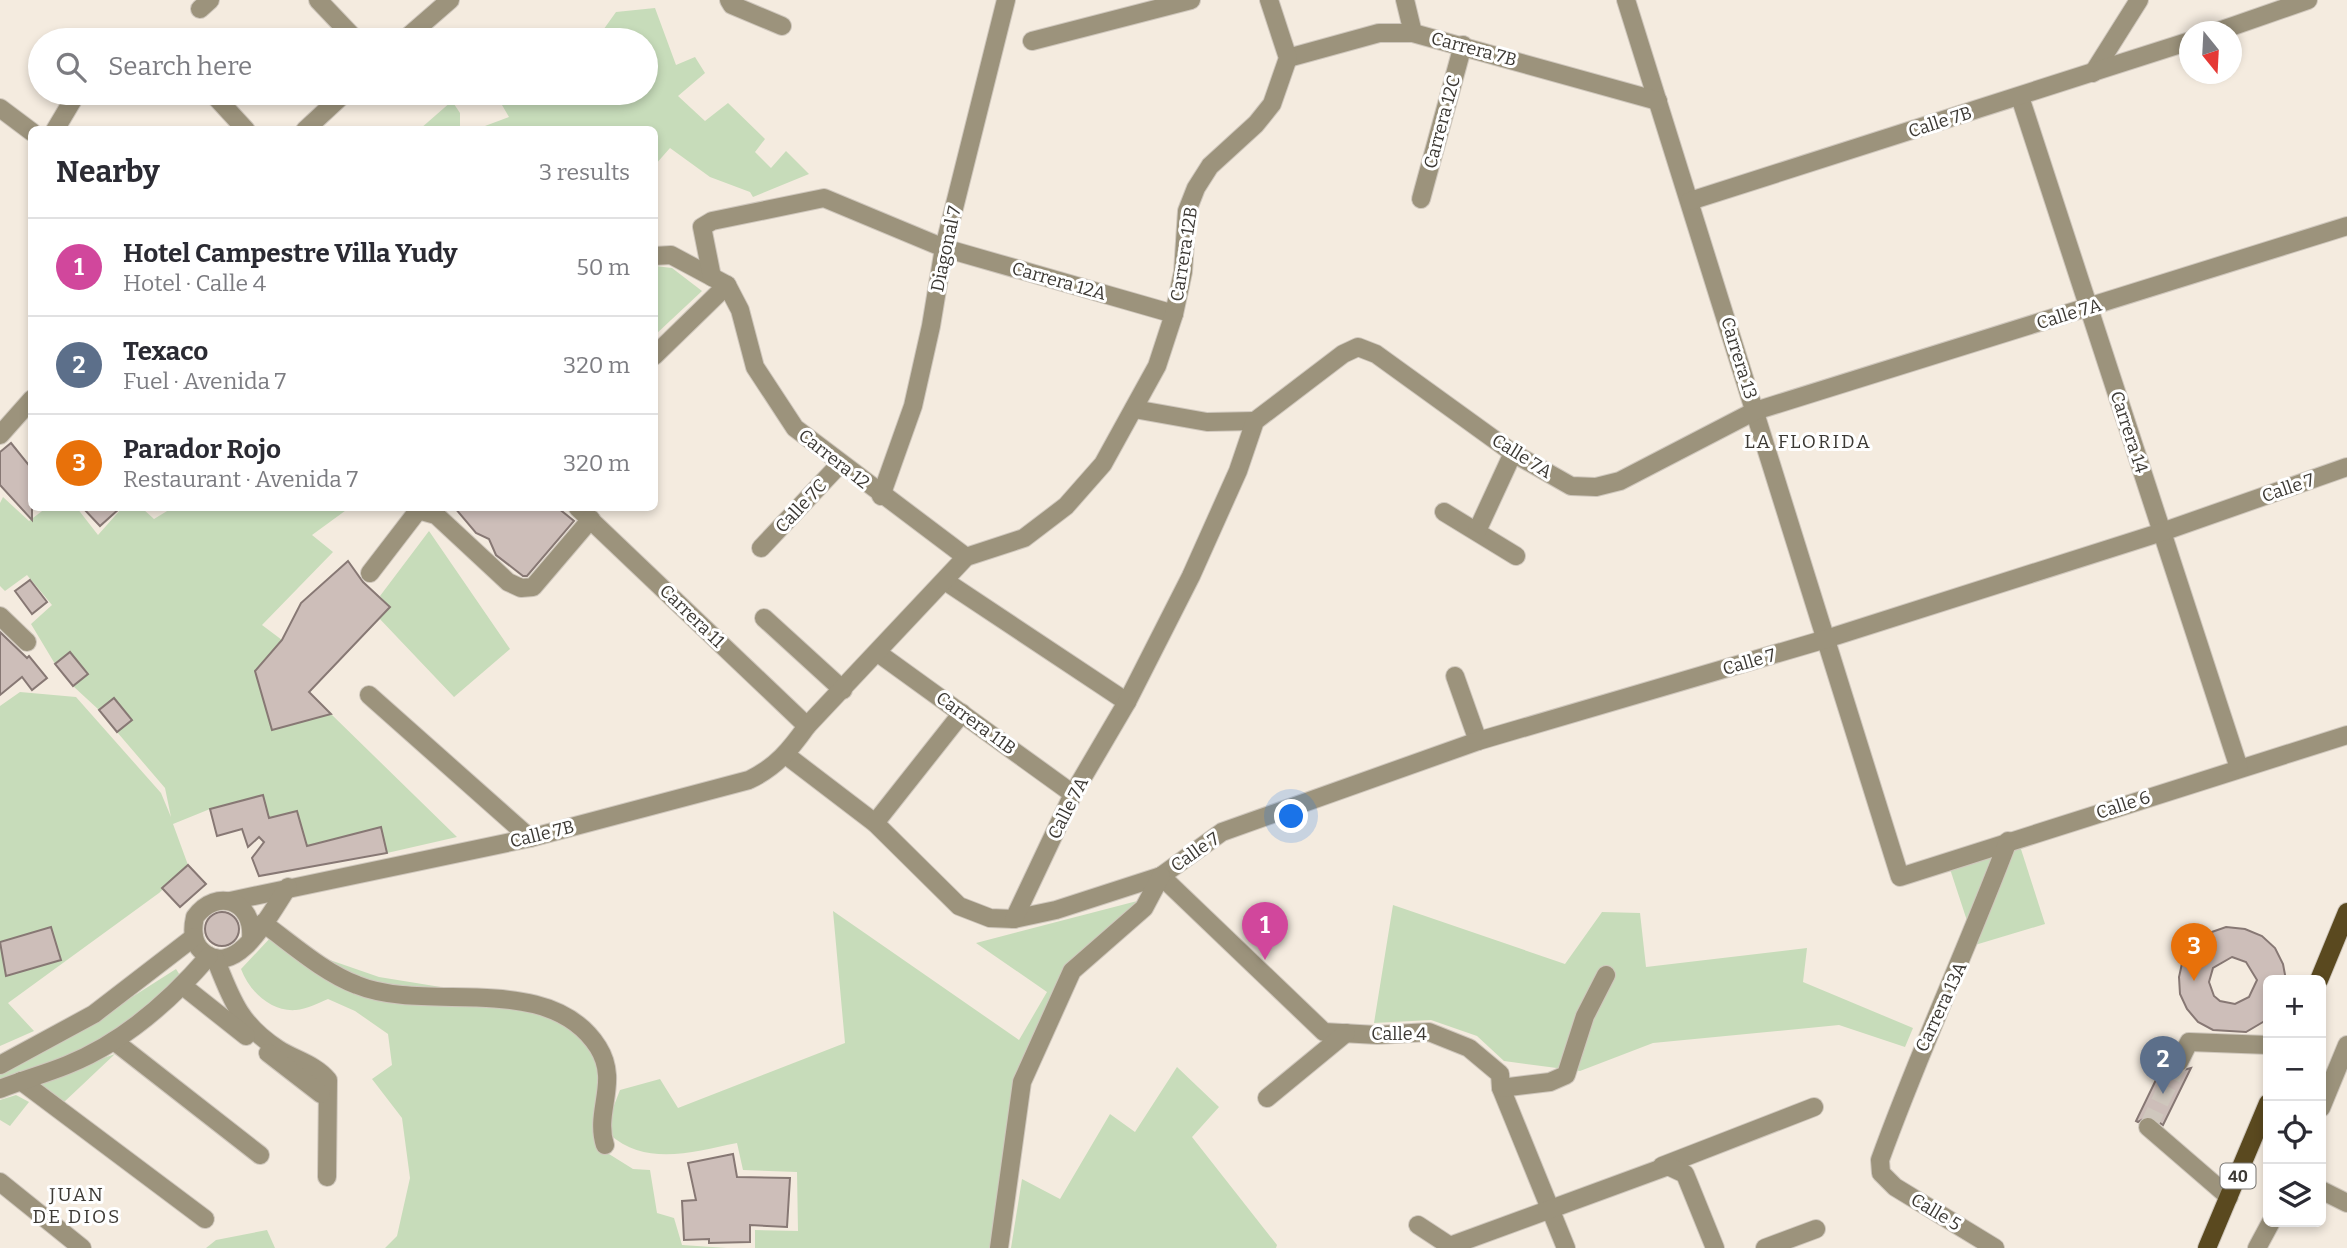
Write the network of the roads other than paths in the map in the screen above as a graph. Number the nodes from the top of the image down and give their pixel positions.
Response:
1 (318, 0) edge
2 (450, 0) edge
3 (729, 0) edge
4 (1006, 0) edge
5 (1191, 0) edge
6 (1269, 0) edge
7 (1405, 0) edge
8 (1626, 0) edge
9 (2139, 0) edge
10 (2308, 0) edge
11 (2242, 23) edge
12 (782, 26) dead end
13 (345, 28) edge
14 (418, 28) edge
15 (1413, 33) junction
16 (1032, 41) dead end
17 (2179, 44) edge
18 (1463, 45) junction
19 (1288, 58) junction
20 (2093, 74) junction
21 (2020, 97) junction
22 (1658, 101) junction
23 (70, 105) edge
24 (223, 105) edge
25 (332, 105) edge
26 (0, 108) edge
27 (57, 126) edge
28 (242, 126) edge
29 (310, 126) edge
30 (28, 129) edge
31 (1421, 199) dead end
32 (1690, 201) junction
33 (2347, 226) edge
34 (944, 248) junction
35 (658, 256) edge
36 (720, 281) junction
37 (2089, 308) junction
38 (1174, 314) junction
39 (658, 351) edge
40 (28, 404) edge
41 (1134, 410) junction
42 (1755, 411) junction
43 (1255, 421) junction
44 (0, 435) edge
45 (1513, 453) junction
46 (840, 464) junction
47 (2347, 467) edge
48 (881, 496) junction
49 (417, 511) edge
50 (425, 511) edge
51 (1444, 512) dead end
52 (584, 513) edge
53 (1478, 531) junction
54 (2162, 532) junction
55 (761, 548) dead end
56 (1516, 556) dead end
57 (966, 558) junction
58 (370, 573) dead end
59 (945, 581) junction
60 (0, 616) edge
61 (764, 618) dead end
62 (1826, 639) junction
63 (27, 642) dead end
64 (878, 653) junction
65 (1455, 676) dead end
66 (843, 690) junction
67 (369, 695) dead end
68 (1127, 702) junction
69 (962, 713) junction
70 (807, 726) junction
71 (2347, 735) edge
72 (1478, 741) junction
73 (786, 755) junction
74 (2239, 768) junction
75 (1073, 794) junction
76 (875, 823) junction
77 (530, 838) junction
78 (2008, 841) junction
79 (1161, 876) junction
80 (1900, 877) joint
81 (288, 887) junction
82 (230, 901) junction
83 (2347, 912) edge
84 (1014, 919) junction
85 (263, 923) junction
86 (194, 937) junction
87 (251, 938) junction
88 (212, 957) junction
89 (1606, 975) dead end
90 (2321, 975) edge
91 (183, 986) junction
92 (1346, 1033) junction
93 (114, 1041) junction
94 (2263, 1045) edge
95 (2345, 1053) edge
96 (2179, 1062) tunnel mouth
97 (0, 1065) edge
98 (21, 1081) junction
99 (1501, 1088) junction
100 (0, 1089) edge
101 (321, 1094) dead end
102 (1267, 1098) dead end
103 (2324, 1101) edge
104 (1814, 1107) dead end
105 (2263, 1115) edge
106 (2148, 1127) dead end
107 (605, 1145) dead end
108 (260, 1155) dead end
109 (1881, 1173) joint
110 (327, 1177) dead end
111 (0, 1182) edge
112 (2326, 1192) edge
113 (2229, 1197) junction
114 (2347, 1203) edge
115 (1551, 1209) junction
116 (205, 1219) dead end
117 (1418, 1225) dead end
118 (2268, 1227) edge
119 (1816, 1229) dead end
120 (82, 1248) edge
121 (999, 1248) edge
122 (1566, 1248) edge
123 (1715, 1248) edge
124 (1765, 1248) edge
125 (1995, 1248) edge
126 (2207, 1248) edge
127 (2257, 1248) edge

1 - 13 street
2 - 14 street
3 - 12 street
4 - 34 street, Diagonal 7
5 - 16 street
6 - 19 street
7 - 15 street
8 - 22 street, Carrera 13
9 - 20 street
10 - 11 street
15 - 18 street, Carrera 7B
15 - 19 street, Carrera 7B
17 - 20 street, Calle 7B
18 - 22 street, Carrera 7B
18 - 31 street, Carrera 12C
19 - 38 street, Carrera 12B
20 - 21 street, Calle 7B
21 - 32 street, Calle 7B
21 - 37 street, Carrera 14
22 - 32 street, Carrera 13
23 - 27 street
24 - 28 street
25 - 29 street
26 - 30 street
32 - 42 street, Carrera 13
33 - 37 street, Calle 7A
34 - 36 street, Carrera 12
34 - 38 street, Carrera 12A
34 - 48 street, Diagonal 7
35 - 36 street
36 - 39 street
36 - 46 street, Carrera 12
37 - 42 street, Calle 7A
37 - 54 street, Carrera 14
38 - 41 street, Carrera 12B
40 - 44 street
41 - 43 street
41 - 57 street, Carrera 12B
42 - 45 street, Calle 7A
42 - 62 street, Carrera 13
43 - 45 street, Calle 7A
43 - 68 street, Calle 7A
45 - 53 street
46 - 48 street, Carrera 12
46 - 55 street, Calle 7C
47 - 54 street, Calle 7
48 - 57 street, Carrera 12
49 - 58 street
50 - 52 street
51 - 53 street
52 - 70 street, Carrera 11
53 - 56 street
54 - 62 street, Calle 7
54 - 74 street, Carrera 14
57 - 59 street, Calle 7B
59 - 64 street, Calle 7B
59 - 68 street
60 - 63 street
61 - 66 street
62 - 72 street, Calle 7
62 - 80 street, Carrera 13
64 - 66 street, Calle 7B
64 - 69 street, Carrera 11B
65 - 72 street
66 - 70 street, Calle 7B
67 - 77 street
68 - 75 street, Calle 7A
69 - 75 street, Carrera 11B
69 - 76 street
70 - 73 street, Calle 7B
71 - 74 street, Calle 6
72 - 79 street, Calle 7
73 - 76 street
73 - 77 street, Calle 7B
74 - 78 street, Calle 6
75 - 84 street, Calle 7A
76 - 84 street
77 - 81 street, Calle 7B
78 - 80 street, Calle 6
78 - 109 street, Carrera 13A
79 - 84 street
79 - 92 street, Calle 4
79 - 121 street
81 - 82 street, Calle 7B
81 - 85 street
82 - 86 street
82 - 87 street
83 - 90 main road
85 - 87 street
85 - 107 street
86 - 88 street
86 - 97 street
87 - 88 street
88 - 91 street
88 - 110 street
89 - 99 street
91 - 93 street
91 - 101 street
92 - 99 street, Calle 4
92 - 102 street
93 - 98 street
93 - 108 street
94 - 96 street
95 - 103 street
98 - 100 street
98 - 116 street
99 - 115 street, Calle 4
104 - 115 street
105 - 113 main road, 40
106 - 113 street
109 - 125 street, Calle 5
111 - 120 street
112 - 114 street
113 - 126 main road, 40
115 - 117 street
115 - 122 street, Calle 4
115 - 123 street
118 - 127 street
119 - 124 street

